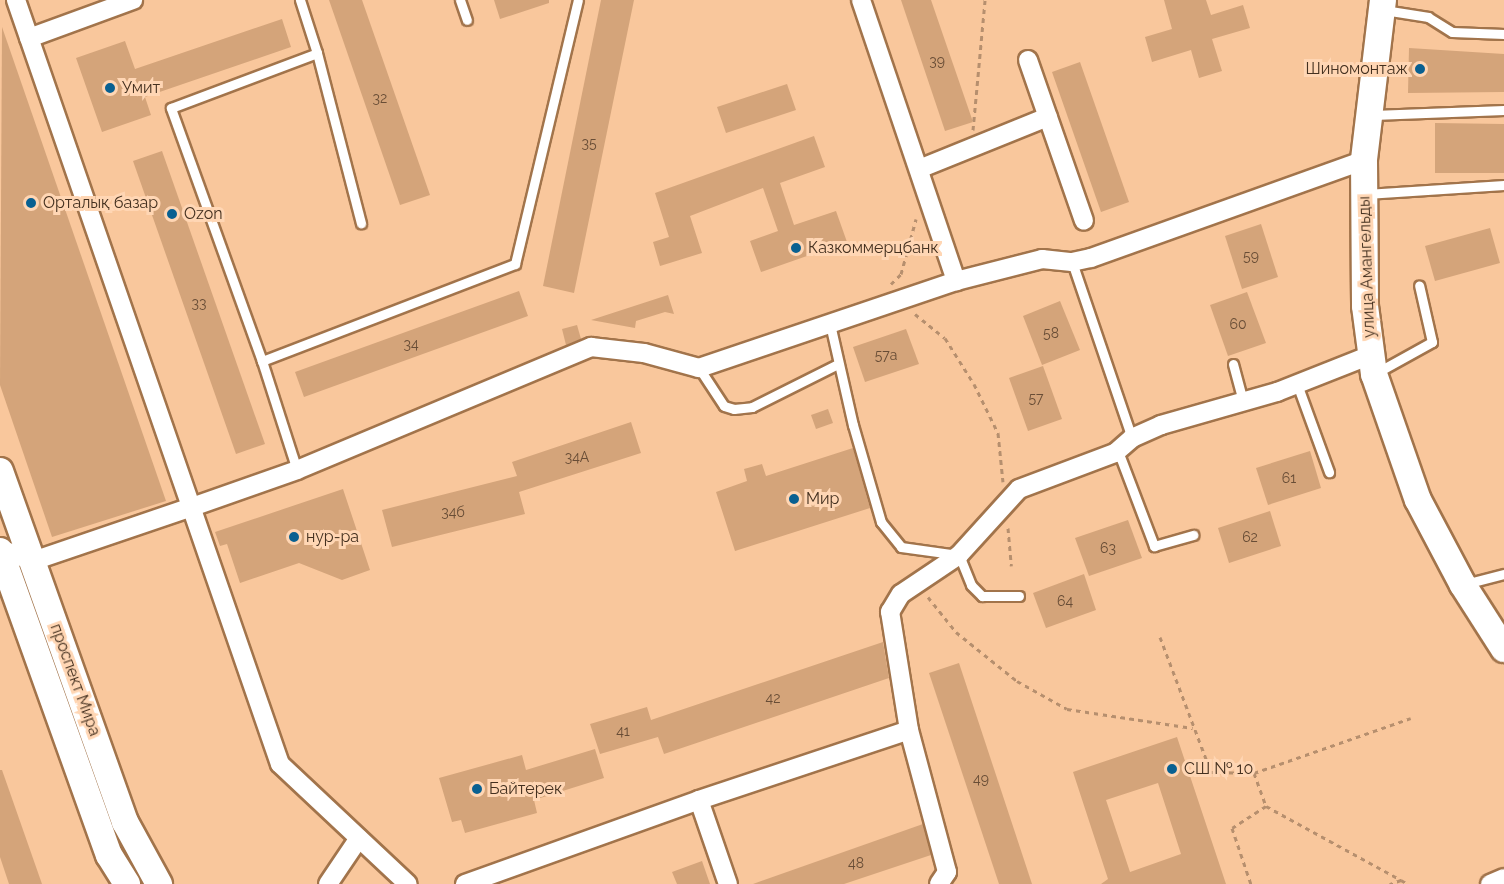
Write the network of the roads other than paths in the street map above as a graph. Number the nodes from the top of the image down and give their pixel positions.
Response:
1 (16, 0) edge
2 (133, 0) edge
3 (300, 0) edge
4 (460, 0) edge
5 (578, 0) edge
6 (861, 0) edge
7 (1382, 5) edge
8 (467, 21) dead end
9 (1504, 33) edge
10 (30, 38) junction
11 (317, 53) junction
12 (1028, 60) dead end
13 (1504, 110) edge
14 (1367, 115) junction
15 (1048, 117) junction
16 (1364, 160) junction
17 (921, 177) junction
18 (1504, 184) edge
19 (1364, 194) junction
20 (1084, 221) dead end
21 (361, 223) dead end
22 (1072, 262) junction
23 (956, 280) junction
24 (1419, 285) dead end
25 (830, 324) junction
26 (262, 361) junction
27 (838, 364) junction
28 (1233, 364) dead end
29 (1372, 364) junction
30 (699, 368) junction
31 (1297, 384) junction
32 (1243, 401) junction
33 (1132, 438) junction
34 (1118, 451) junction
35 (297, 470) junction
36 (0, 471) edge
37 (1329, 472) dead end
38 (192, 507) junction
39 (1193, 535) dead end
40 (0, 550) edge
41 (959, 555) junction
42 (33, 561) junction
43 (1504, 574) edge
44 (1463, 585) junction
45 (1019, 596) dead end
46 (1504, 649) edge
47 (909, 730) junction
48 (699, 800) junction
49 (359, 838) junction
50 (110, 855) junction
51 (1504, 878) edge
52 (113, 884) edge
53 (127, 884) edge
54 (159, 884) edge
55 (328, 884) edge
56 (408, 884) edge
57 (465, 884) edge
58 (728, 884) edge
59 (939, 884) edge
60 (1490, 884) edge

1 - 10 street
2 - 10 street
3 - 11 lane
4 - 8 lane
5 - 26 lane
6 - 17 street
7 - 9 lane
7 - 14 main road, улица Амангельды
10 - 38 street
11 - 21 lane
11 - 26 lane
12 - 15 street
13 - 14 lane
14 - 16 main road, улица Амангельды
15 - 17 street
15 - 20 street
16 - 19 main road, улица Амангельды
16 - 22 street
17 - 23 street
18 - 19 lane
19 - 29 main road, улица Амангельды
22 - 23 street
22 - 33 lane
23 - 25 street
24 - 29 lane
25 - 27 lane
25 - 30 street
26 - 35 lane
27 - 30 lane
27 - 41 lane
28 - 32 lane
29 - 31 street
29 - 44 main road, улица Амангельды
30 - 35 street
31 - 32 street
31 - 37 lane
32 - 33 street
33 - 34 street
34 - 39 lane
34 - 41 street
35 - 38 street
36 - 42 main road, проспект Мира
38 - 42 street
38 - 49 street
40 - 42 street
40 - 50 main road, проспект Мира
41 - 45 lane
41 - 47 street
42 - 54 main road, проспект Мира
43 - 44 lane
44 - 46 main road, улица Амангельды
47 - 48 street
47 - 59 street
48 - 57 street
48 - 58 street
49 - 55 street
49 - 56 street
50 - 52 lane
50 - 53 main road, проспект Мира
51 - 60 street

